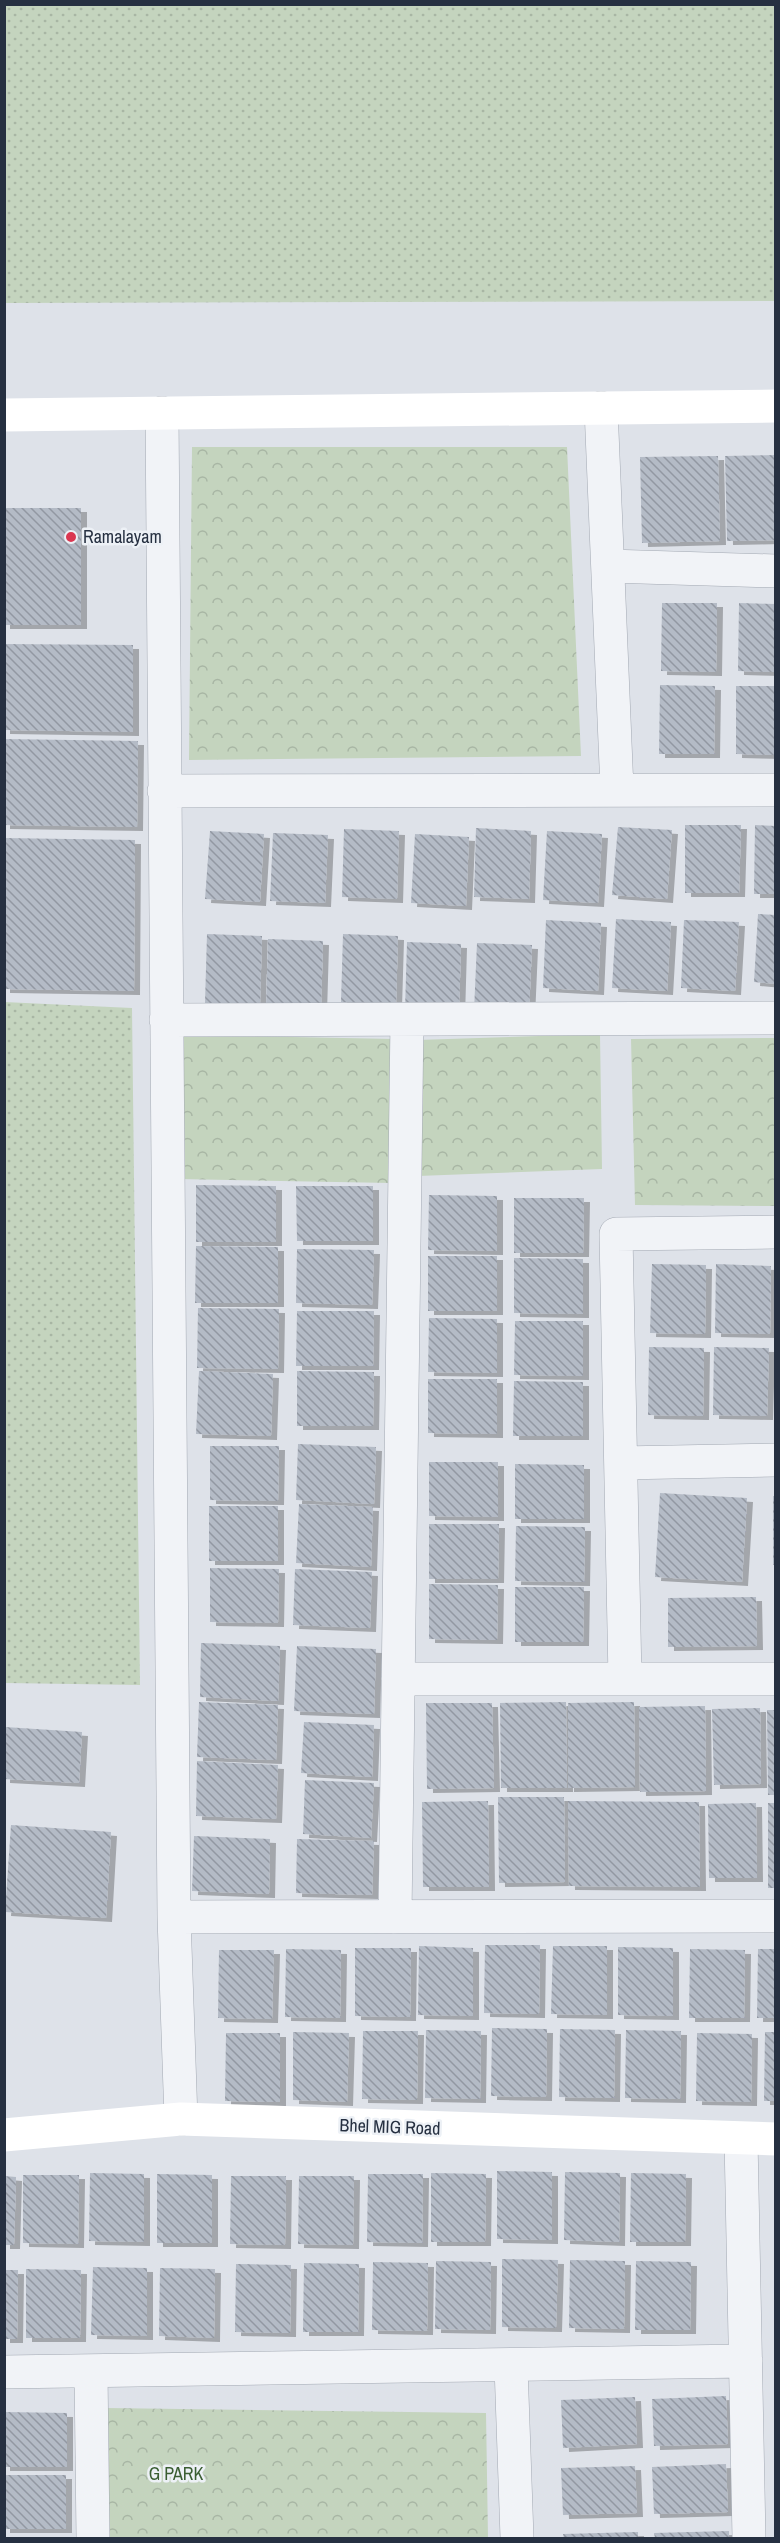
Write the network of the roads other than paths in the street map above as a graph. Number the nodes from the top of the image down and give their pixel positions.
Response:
1 (776, 406) edge
2 (601, 408) junction
3 (162, 413) junction
4 (4, 415) edge
5 (608, 566) junction
6 (776, 571) edge
7 (618, 790) junction
8 (776, 790) edge
9 (164, 791) junction
10 (776, 1018) edge
11 (166, 1020) junction
12 (407, 1020) junction
13 (776, 1232) edge
14 (776, 1460) edge
15 (621, 1463) junction
16 (398, 1679) junction
17 (625, 1679) junction
18 (776, 1679) edge
19 (776, 1916) edge
20 (174, 1917) junction
21 (395, 1917) junction
22 (181, 2120) junction
23 (4, 2135) edge
24 (741, 2139) junction
25 (776, 2139) edge
26 (746, 2361) junction
27 (511, 2366) junction
28 (91, 2371) junction
29 (4, 2372) edge
30 (93, 2538) edge
31 (517, 2538) edge
32 (749, 2538) edge

1 - 2 street
2 - 3 street
2 - 5 street
3 - 4 street
3 - 9 street
5 - 6 street
5 - 7 street
7 - 8 street
7 - 9 street
9 - 11 street
10 - 12 street
11 - 12 street
11 - 20 street
12 - 16 street
13 - 15 street
14 - 15 street
15 - 17 street
16 - 17 street
16 - 21 street
17 - 18 street
19 - 21 street
20 - 21 street
20 - 22 street
22 - 23 street, Bhel MIG Road
22 - 24 street, Bhel MIG Road
24 - 25 street, Bhel MIG Road
24 - 26 street
26 - 27 street
26 - 32 street
27 - 28 street
27 - 31 street
28 - 29 street
28 - 30 street

